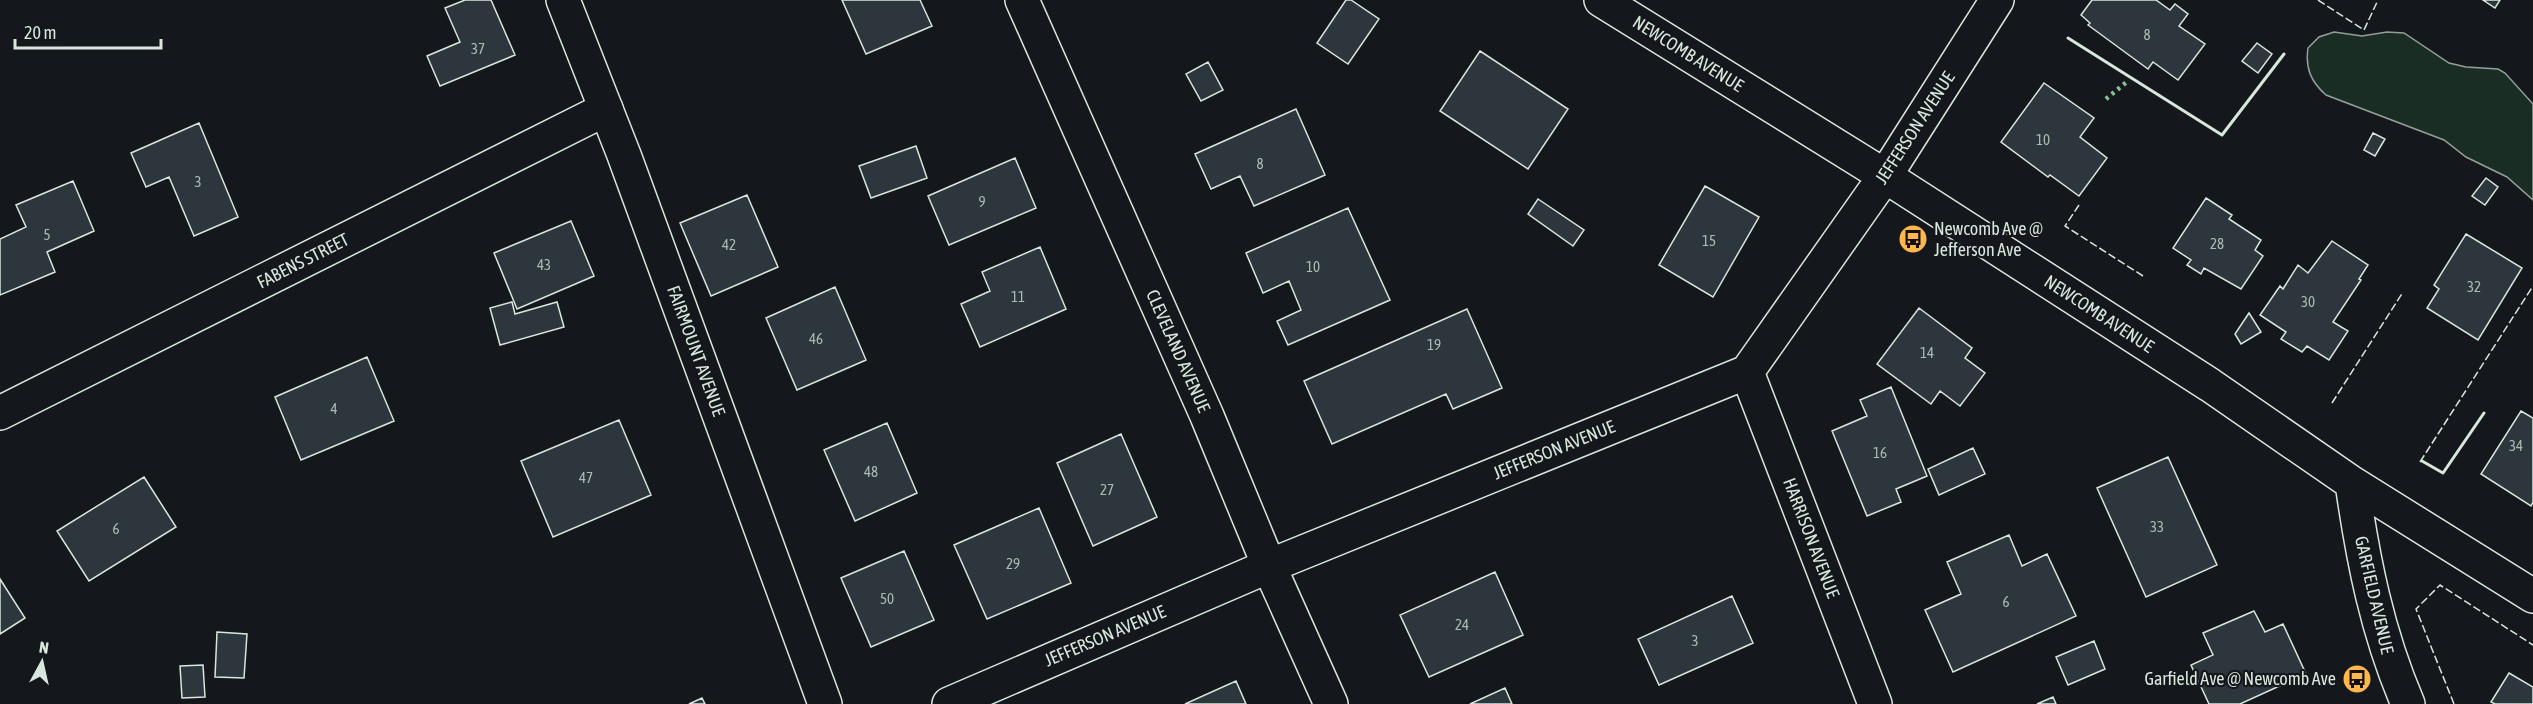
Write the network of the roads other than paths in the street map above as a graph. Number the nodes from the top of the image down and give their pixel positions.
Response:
1 (563, 0) edge
2 (1022, 0) edge
3 (1601, 0) edge
4 (1997, 0) edge
5 (606, 109) junction
6 (1884, 176) junction
7 (1747, 372) junction
8 (0, 413) edge
9 (2352, 483) junction
10 (1269, 566) junction
11 (2533, 596) edge
12 (825, 704) edge
13 (949, 704) edge
14 (1331, 704) edge
15 (1875, 704) edge
16 (2408, 704) edge

1 - 5 street, FAIRMOUNT AVENUE
2 - 10 street, CLEVELAND AVENUE
3 - 6 street, NEWCOMB AVENUE
4 - 6 street, JEFFERSON AVENUE
5 - 8 street, FABENS STREET
5 - 12 street, FAIRMOUNT AVENUE
6 - 7 street, JEFFERSON AVENUE
6 - 9 street, NEWCOMB AVENUE
7 - 10 street, JEFFERSON AVENUE
7 - 15 street, HARRISON AVENUE
9 - 11 street, NEWCOMB AVENUE
9 - 16 street, GARFIELD AVENUE
10 - 13 street, JEFFERSON AVENUE
10 - 14 street, CLEVELAND AVENUE

